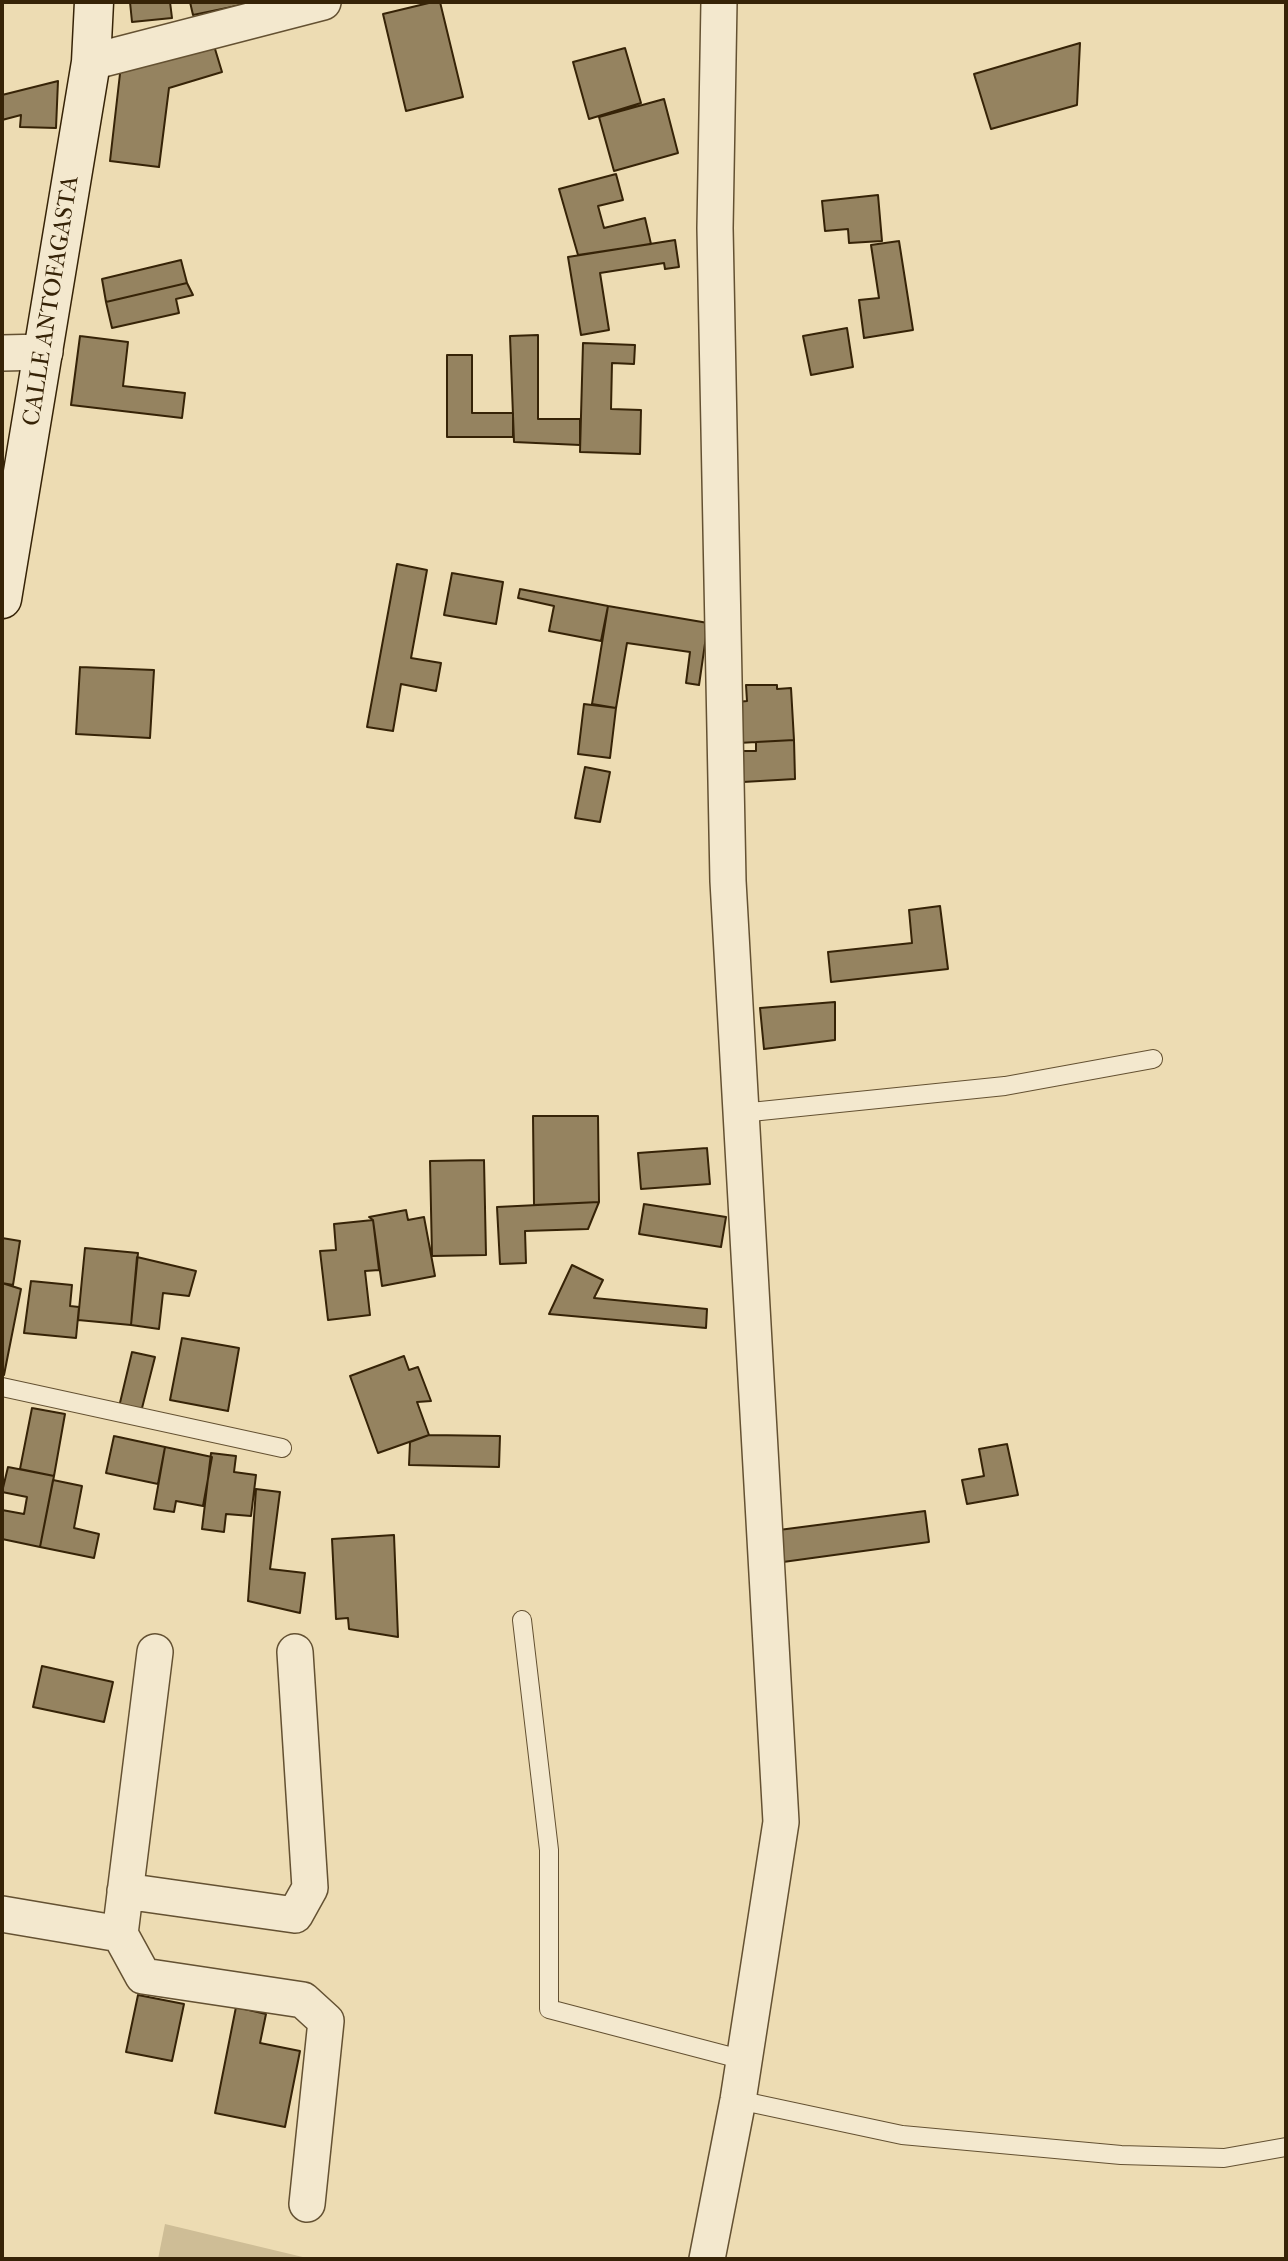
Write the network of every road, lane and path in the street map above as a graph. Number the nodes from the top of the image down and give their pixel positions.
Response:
1 (94, 2) edge
2 (323, 2) edge
3 (719, 2) edge
4 (91, 62) junction
5 (45, 352) junction
6 (2, 353) edge
7 (2, 599) edge
8 (1153, 1059) dead end
9 (741, 1113) junction
10 (2, 1387) edge
11 (282, 1448) dead end
12 (522, 1620) dead end
13 (155, 1652) dead end
14 (295, 1652) dead end
15 (125, 1891) junction
16 (2, 1914) edge
17 (120, 1934) junction
18 (744, 2060) junction
19 (738, 2099) junction
20 (1286, 2147) edge
21 (307, 2204) dead end
22 (707, 2259) edge

1 - 4 main road, CALLE ANTOFAGASTA
2 - 4 street
3 - 9 street
4 - 5 main road, CALLE ANTOFAGASTA
5 - 6 street
5 - 7 main road, CALLE ANTOFAGASTA
8 - 9 lane
9 - 18 street
10 - 11 lane
12 - 18 lane
13 - 15 street
14 - 15 street
15 - 17 street
16 - 17 street
17 - 21 street
18 - 19 street
19 - 20 lane
19 - 22 street

